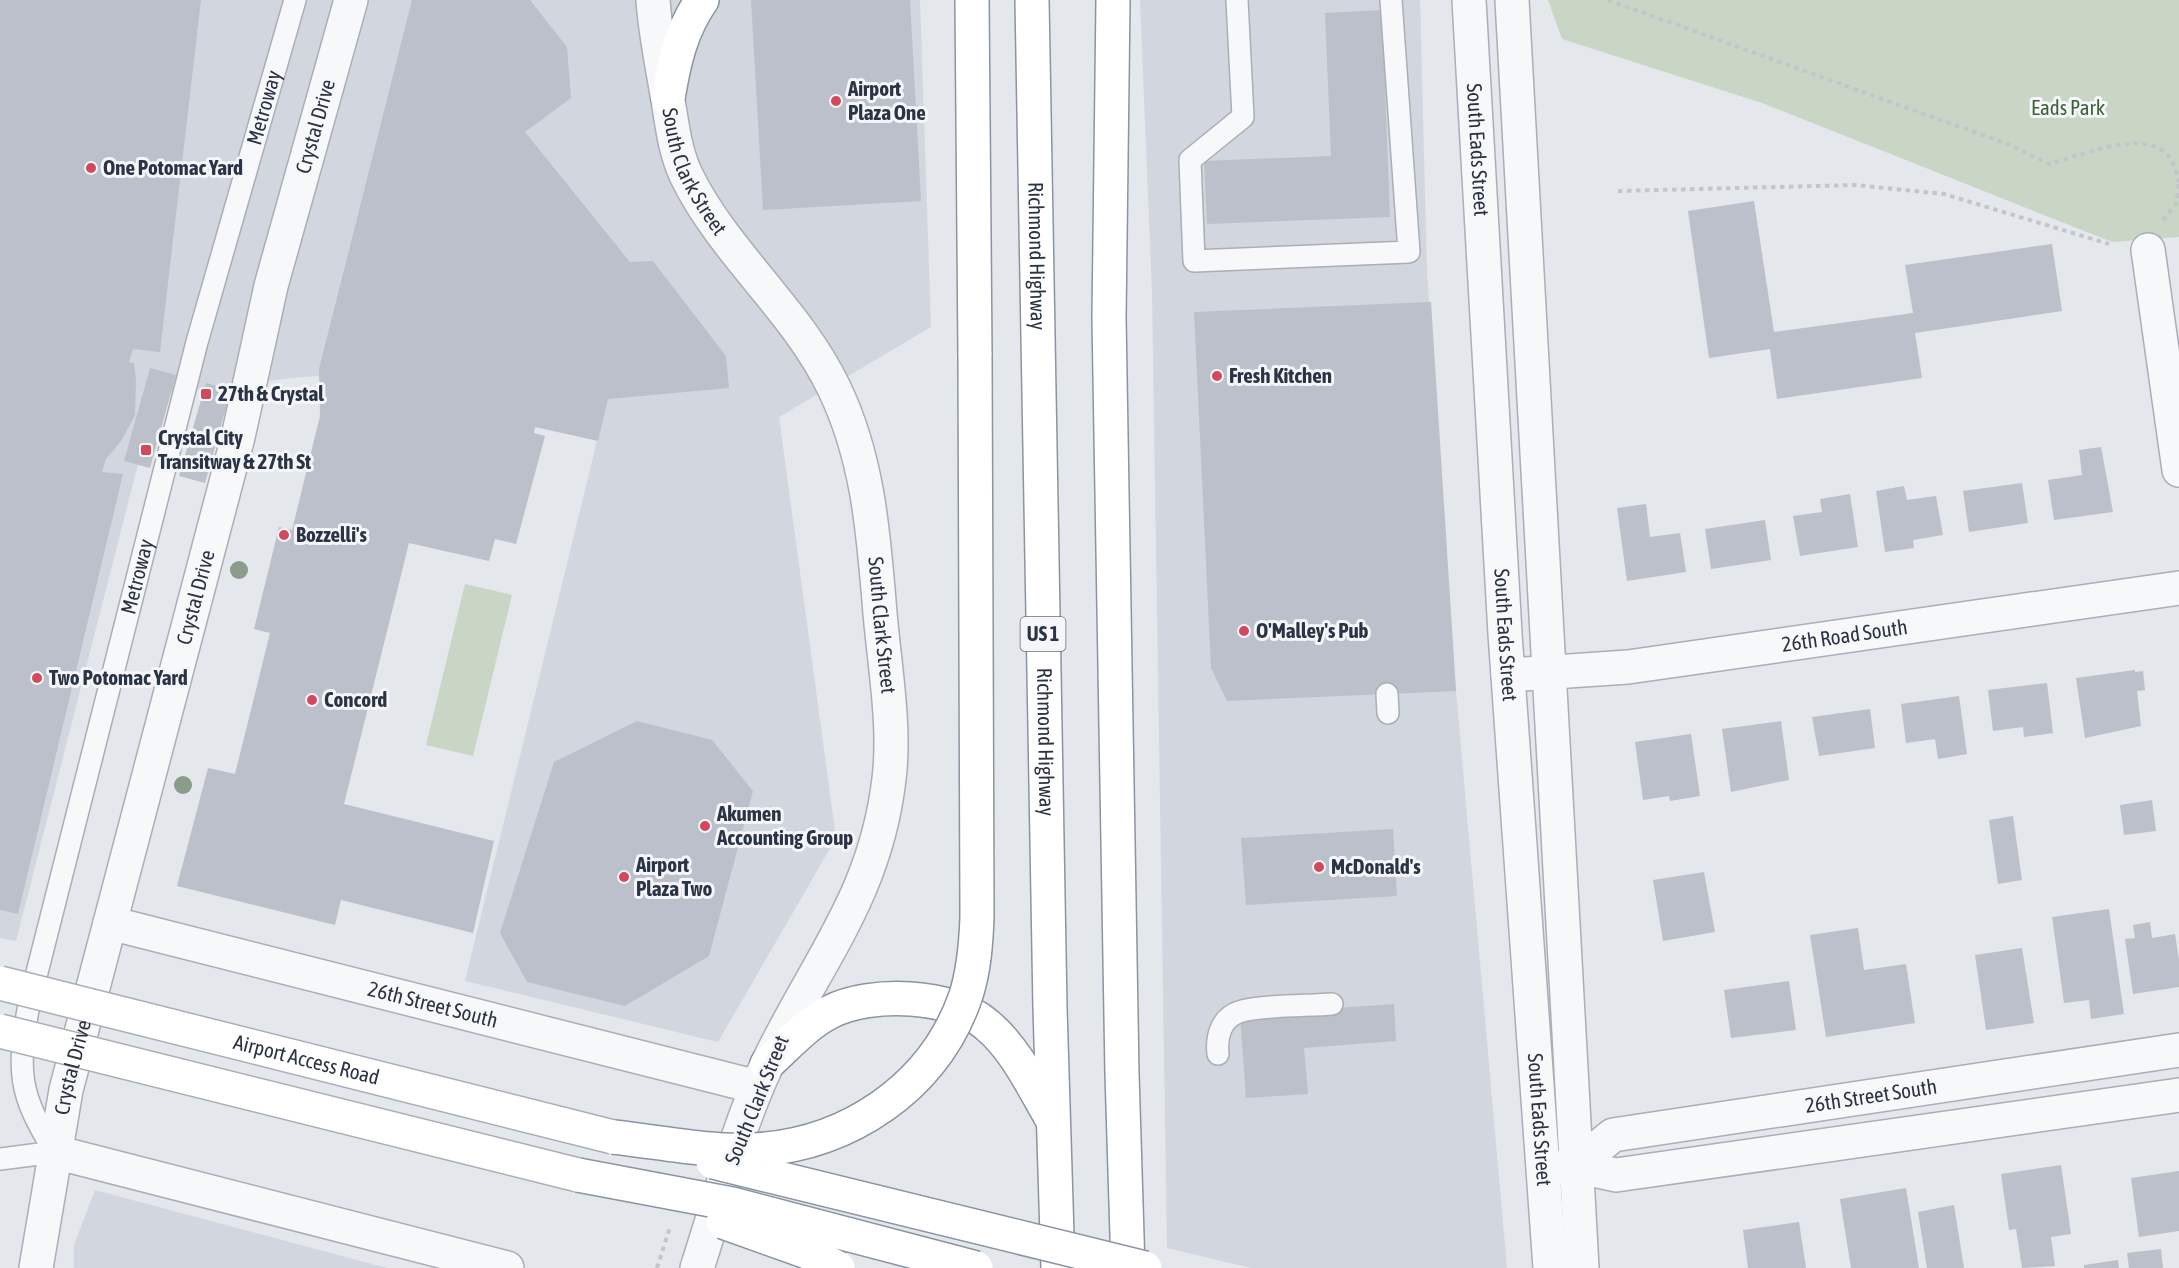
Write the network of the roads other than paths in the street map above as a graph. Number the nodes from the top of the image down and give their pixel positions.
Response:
1 (295, 0) edge
2 (351, 0) edge
3 (653, 0) edge
4 (702, 0) edge
5 (1032, 0) edge
6 (1113, 0) edge
7 (1237, 0) edge
8 (1391, 0) edge
9 (1469, 0) edge
10 (1512, 0) edge
11 (968, 6) edge
12 (668, 98) junction
13 (2148, 250) dead end
14 (1528, 292) junction
15 (1486, 293) junction
16 (2179, 470) edge
17 (2179, 588) edge
18 (1549, 673) junction
19 (1508, 675) junction
20 (1562, 920) junction
21 (110, 923) junction
22 (1525, 924) junction
23 (0, 982) edge
24 (1332, 1004) dead end
25 (0, 1031) edge
26 (2179, 1050) edge
27 (1218, 1054) dead end
28 (762, 1076) junction
29 (2179, 1095) edge
30 (1053, 1121) junction
31 (613, 1137) junction
32 (55, 1152) junction
33 (0, 1159) edge
34 (1575, 1166) junction
35 (1543, 1170) junction
36 (578, 1175) junction
37 (36, 1268) edge
38 (507, 1268) edge
39 (698, 1268) edge
40 (838, 1268) edge
41 (976, 1268) edge
42 (1058, 1268) edge
43 (1128, 1268) edge
44 (1145, 1268) edge
45 (1550, 1268) edge
46 (1582, 1268) edge

1 - 32 lane, Metroway
2 - 21 street, Crystal Drive
3 - 12 street, South Clark Street
4 - 12 main road
5 - 30 main road, Richmond Highway / US 1
6 - 43 main road
7 - 8 lane
9 - 15 street, South Eads Street
10 - 14 street, South Eads Street
11 - 31 main road, bridge
12 - 28 street, South Clark Street
13 - 16 street
14 - 15 street
14 - 18 street, South Eads Street
15 - 19 street, South Eads Street
17 - 18 street, 26th Road South
18 - 19 street, 26th Road South
18 - 20 street, South Eads Street
19 - 22 street, South Eads Street
20 - 22 lane
20 - 34 street, South Eads Street
21 - 28 street, 26th Street South
21 - 32 street, Crystal Drive
22 - 35 street, South Eads Street
23 - 31 main road, Airport Access Road, bridge
24 - 27 lane
25 - 36 main road, bridge
26 - 34 street, 26th Street South
28 - 30 main road
28 - 39 street, South Clark Street
29 - 34 street, 26th Street South
30 - 42 main road, Richmond Highway / US 1
31 - 44 main road, bridge
32 - 33 lane
32 - 37 street, Crystal Drive
32 - 38 street
34 - 35 street, 26th Street South
34 - 46 street, South Eads Street
35 - 45 street, South Eads Street
36 - 40 main road, bridge
36 - 41 main road, bridge

